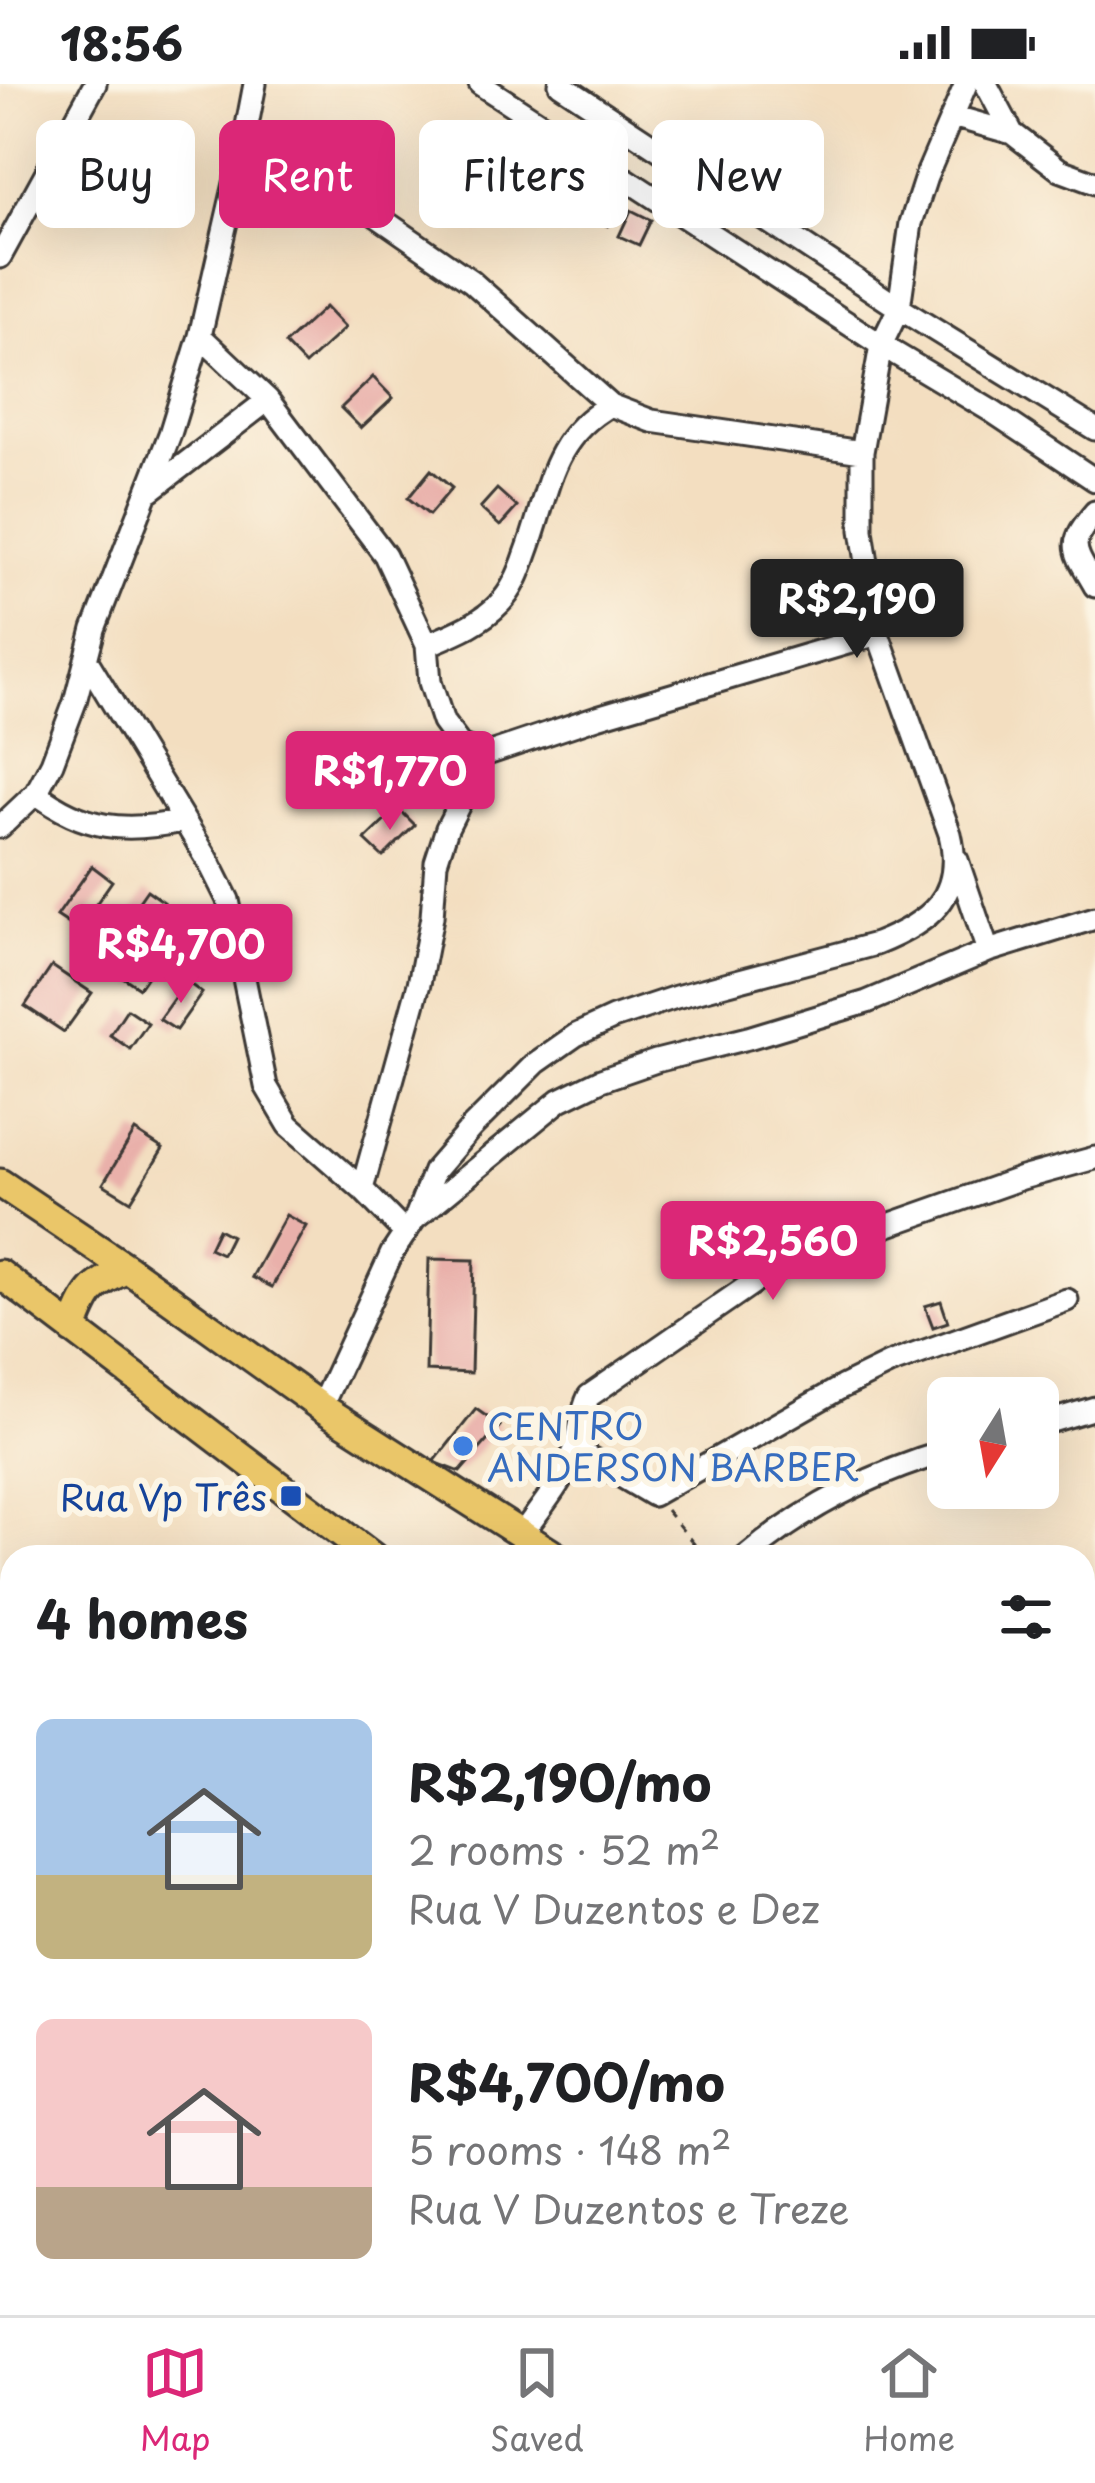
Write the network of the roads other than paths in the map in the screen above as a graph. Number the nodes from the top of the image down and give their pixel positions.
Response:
1 (95, 84) edge
2 (255, 84) edge
3 (480, 84) edge
4 (560, 84) edge
5 (966, 84) edge
6 (986, 84) edge
7 (952, 116) junction
8 (248, 120) edge
9 (1012, 133) junction
10 (1095, 183) edge
11 (225, 228) edge
12 (394, 228) edge
13 (0, 257) edge
14 (899, 308) junction
15 (200, 335) junction
16 (881, 345) junction
17 (268, 400) junction
18 (610, 404) junction
19 (1095, 429) edge
20 (862, 452) junction
21 (1095, 480) edge
22 (151, 490) junction
23 (1095, 512) edge
24 (1095, 586) edge
25 (878, 634) junction
26 (427, 645) junction
27 (86, 658) junction
28 (484, 755) junction
29 (36, 793) junction
30 (183, 821) junction
31 (0, 827) edge
32 (955, 854) junction
33 (1095, 918) edge
34 (988, 951) junction
35 (1095, 1158) edge
36 (0, 1183) edge
37 (362, 1189) junction
38 (410, 1225) junction
39 (128, 1269) junction
40 (0, 1274) edge
41 (1067, 1300) dead end
42 (73, 1330) junction
43 (322, 1406) junction
44 (1095, 1408) edge
45 (1059, 1419) edge
46 (575, 1449) junction
47 (927, 1458) edge
48 (522, 1534) junction
49 (357, 1545) edge
50 (539, 1545) edge
51 (760, 1545) edge

1 - 13 street
2 - 8 street
3 - 16 street
4 - 14 street
5 - 7 street
6 - 9 street
7 - 9 street
7 - 14 street
9 - 10 street
11 - 15 street
12 - 18 street
14 - 16 street
14 - 19 street
15 - 17 street
15 - 22 street
16 - 20 street
16 - 21 street
17 - 22 street
17 - 26 street
18 - 20 street
18 - 26 street
20 - 25 street
22 - 27 street
23 - 24 street
25 - 28 street
25 - 32 street
26 - 28 street
27 - 29 street
27 - 30 street
28 - 37 street
29 - 30 street
29 - 31 street
30 - 37 street
32 - 34 street
32 - 38 street
33 - 34 street
34 - 38 street
35 - 46 street
36 - 39 main road
37 - 38 street
38 - 43 street
39 - 42 main road
39 - 43 main road
40 - 42 main road
41 - 46 street
42 - 49 main road
43 - 48 main road
44 - 45 street
46 - 48 street
47 - 51 street
48 - 50 main road

